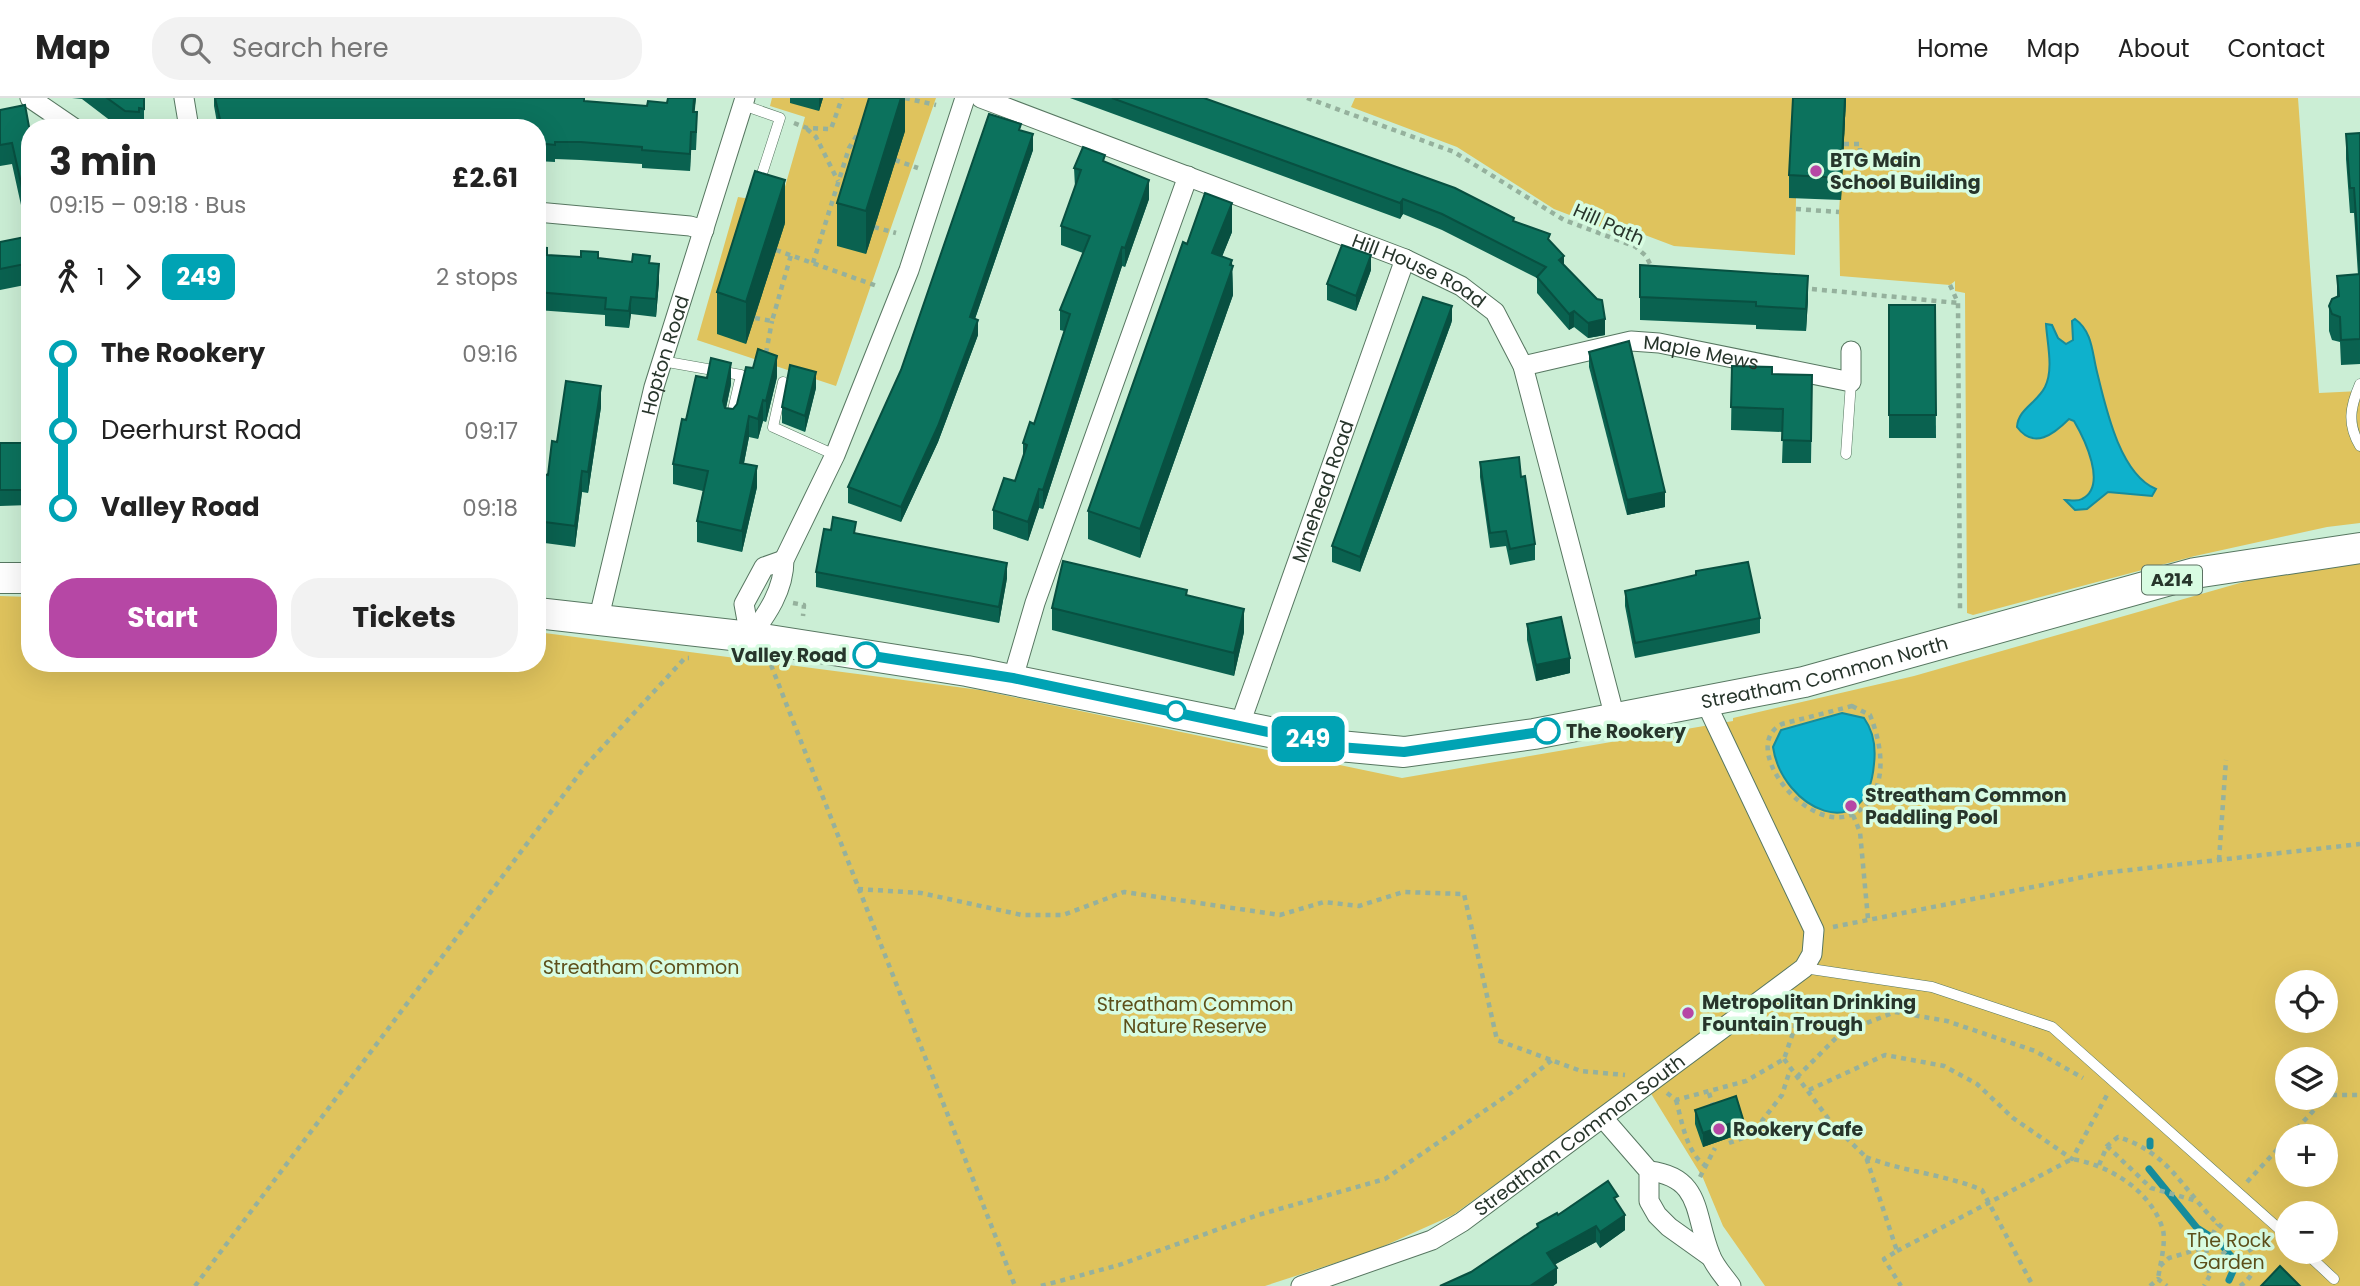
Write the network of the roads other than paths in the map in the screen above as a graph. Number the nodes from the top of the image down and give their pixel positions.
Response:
1 (30, 98) edge
2 (184, 98) edge
3 (965, 98) edge
4 (981, 98) edge
5 (744, 101) edge
6 (61, 119) edge
7 (188, 119) edge
8 (1188, 177) junction
9 (756, 194) edge
10 (546, 213) edge
11 (704, 230) junction
12 (1405, 259) junction
13 (1851, 351) dead end
14 (662, 361) junction
15 (1523, 366) junction
16 (782, 382) dead end
17 (1851, 382) junction
18 (2360, 384) edge
19 (730, 423) edge
20 (2360, 446) edge
21 (1846, 454) dead end
22 (835, 455) junction
23 (2360, 548) edge
24 (784, 560) junction
25 (0, 578) edge
26 (21, 578) edge
27 (546, 614) edge
28 (600, 617) junction
29 (755, 651) junction
30 (1013, 678) junction
31 (1705, 701) junction
32 (1615, 718) junction
33 (1240, 724) junction
34 (1804, 968) junction
35 (1603, 1118) junction
36 (1649, 1171) junction
37 (2275, 1225) edge
38 (1711, 1257) junction
39 (2318, 1264) edge
40 (2334, 1279) dead end
41 (1301, 1286) edge
42 (1731, 1286) edge

1 - 6 street
2 - 7 street
3 - 22 street
4 - 8 street, Hill House Road
5 - 9 lane
5 - 11 street, Hopton Road
8 - 12 street, Hill House Road
8 - 30 street
10 - 11 street
11 - 14 street, Hopton Road
12 - 15 street, Hill House Road
12 - 33 street, Minehead Road
13 - 17 street
14 - 19 lane
14 - 28 street, Hopton Road
15 - 17 street, Maple Mews
15 - 32 street, Hill House Road
16 - 22 lane
17 - 21 lane
18 - 20 lane
22 - 24 street
23 - 31 main road, Streatham Common North / A214
24 - 29 street
24 - 29 street
25 - 26 main road
27 - 28 main road, Streatham Common North / A214
28 - 29 main road, Streatham Common North / A214
29 - 30 main road, Streatham Common North / A214
30 - 33 main road, Streatham Common North / A214
31 - 32 main road, Streatham Common North / A214
31 - 34 street
32 - 33 main road, Streatham Common North / A214
34 - 35 street, Streatham Common South
34 - 37 lane
35 - 36 street
35 - 41 street, Streatham Common South
36 - 38 street
36 - 38 street
38 - 42 street
39 - 40 lane

